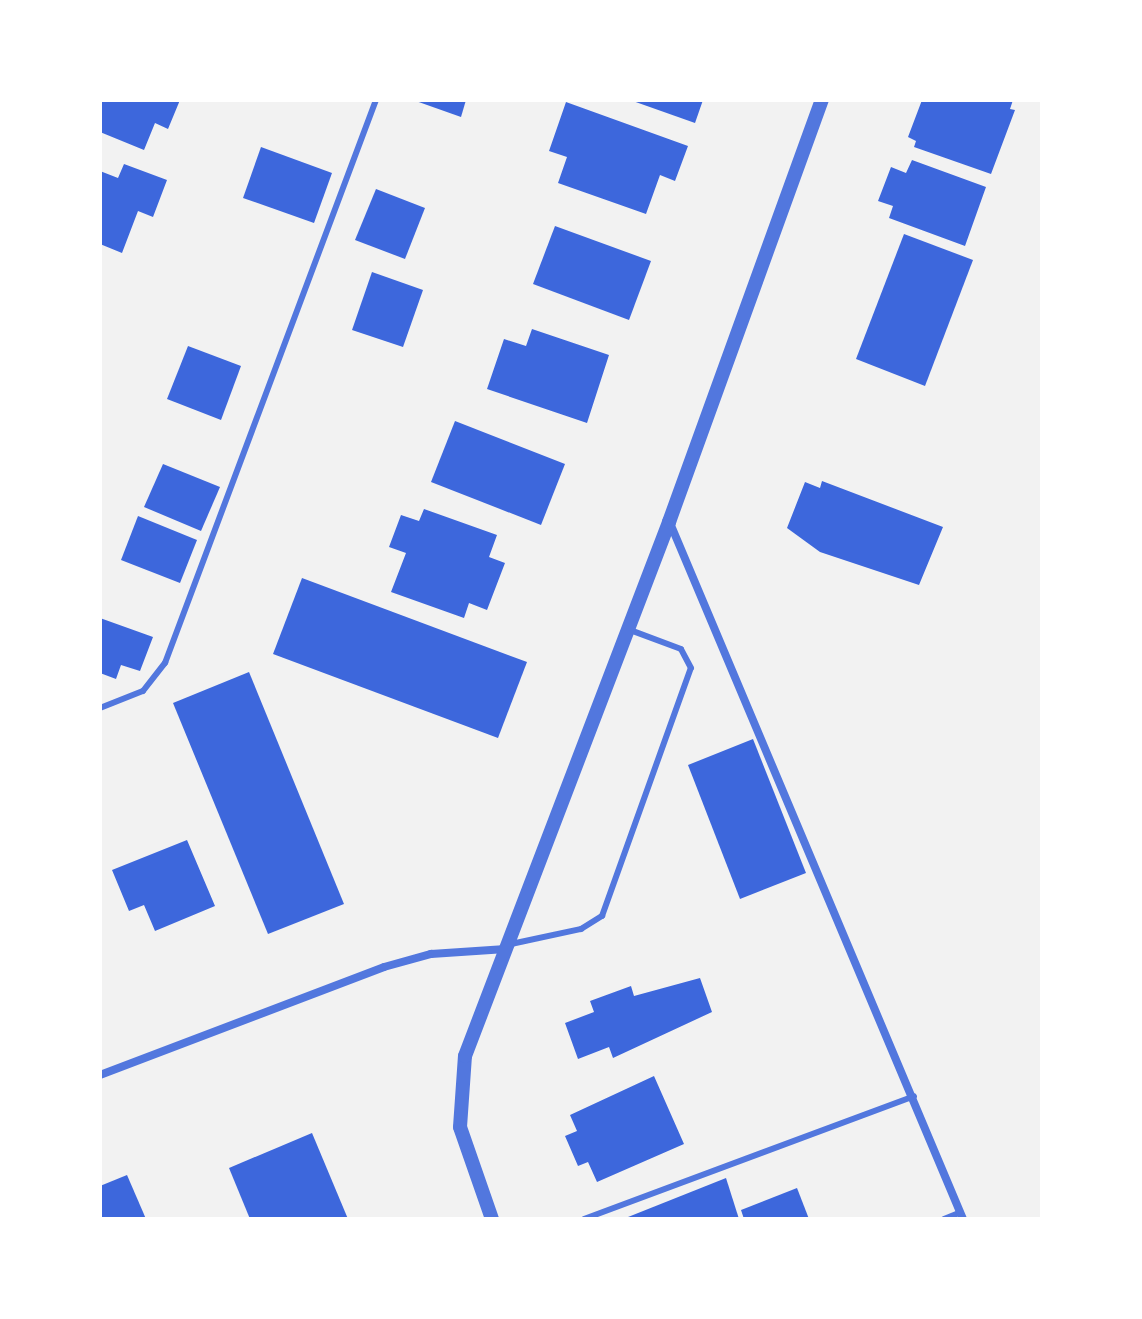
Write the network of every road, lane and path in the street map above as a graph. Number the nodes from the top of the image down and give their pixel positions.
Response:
1 (376, 100) edge
2 (822, 100) edge
3 (669, 522) junction
4 (625, 628) junction
5 (100, 708) edge
6 (507, 947) junction
7 (100, 1075) edge
8 (915, 1096) junction
9 (962, 1216) edge
10 (492, 1219) edge
11 (584, 1219) edge
12 (944, 1219) edge

1 - 5 lane
2 - 3 street
3 - 4 street
3 - 8 street
4 - 6 street
4 - 6 lane
6 - 7 street
6 - 10 street
8 - 9 street
8 - 11 lane
9 - 12 lane

